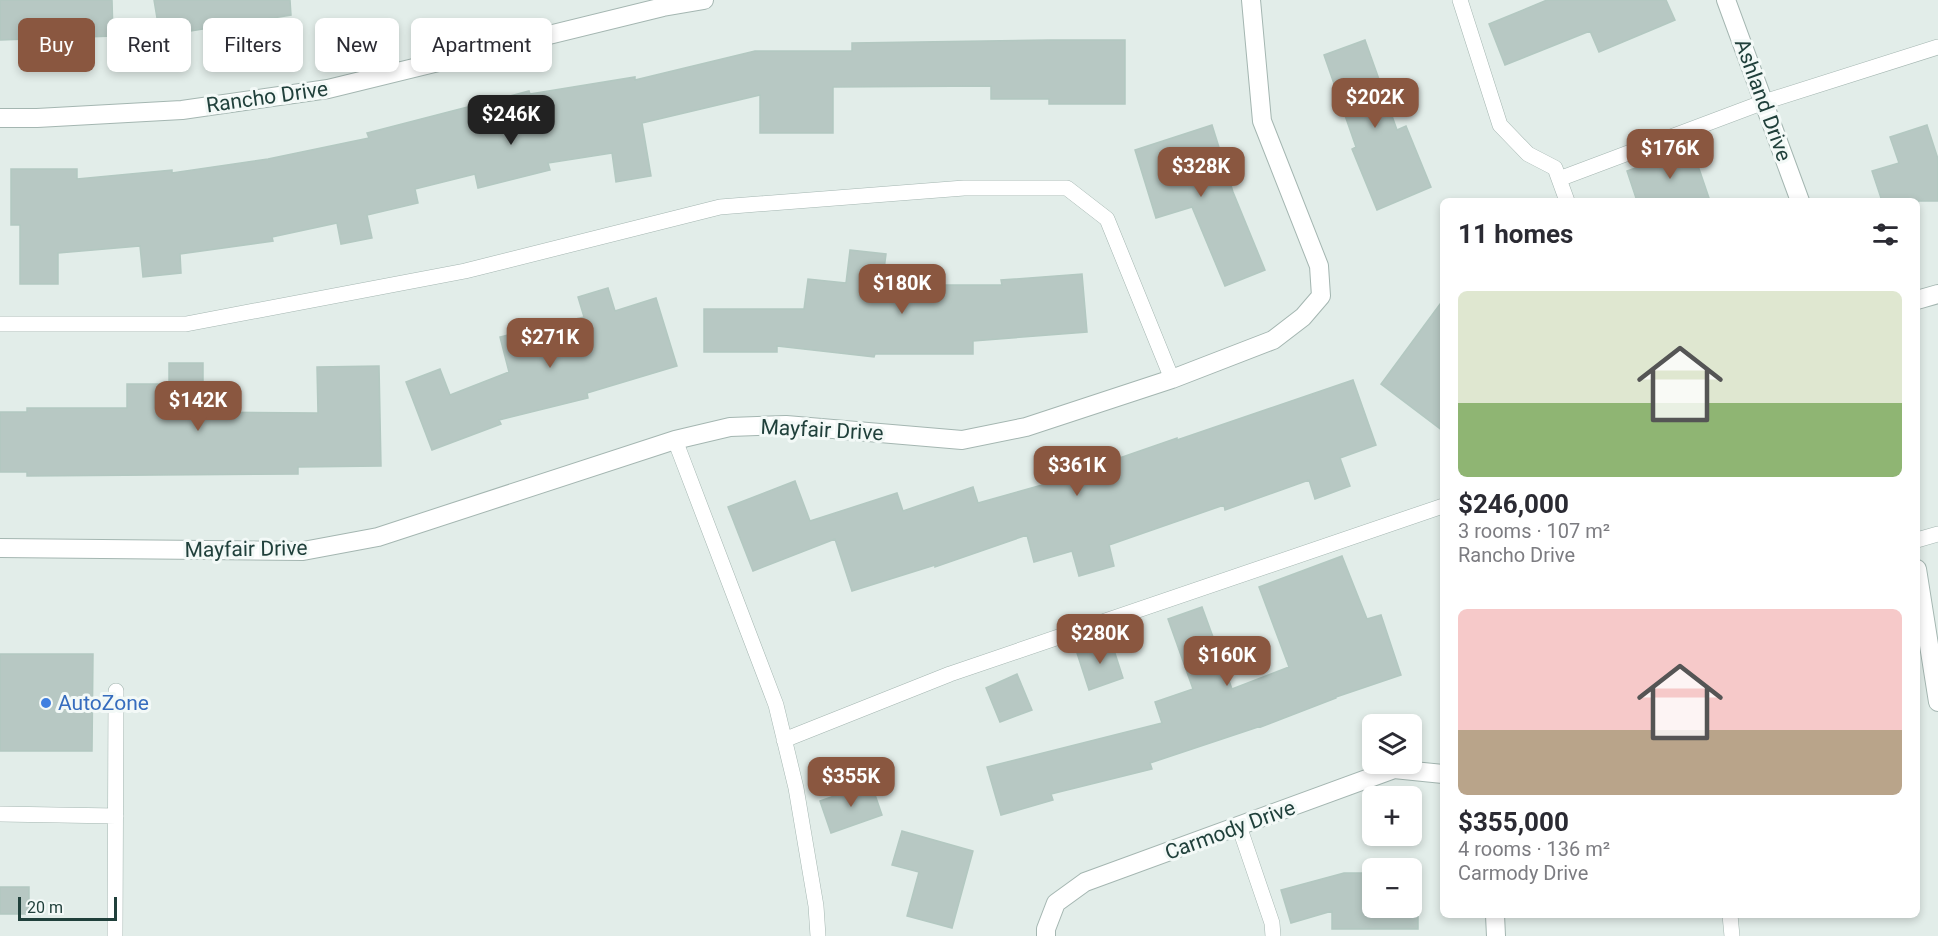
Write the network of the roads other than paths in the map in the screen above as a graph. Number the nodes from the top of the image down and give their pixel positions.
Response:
1 (704, 0) edge
2 (1251, 0) edge
3 (1460, 0) edge
4 (1726, 0) edge
5 (1938, 47) edge
6 (1764, 102) junction
7 (0, 118) edge
8 (1559, 179) junction
9 (1566, 198) edge
10 (1799, 198) edge
11 (1938, 294) edge
12 (1920, 299) edge
13 (0, 324) edge
14 (1172, 379) junction
15 (675, 440) junction
16 (1440, 507) edge
17 (1938, 534) edge
18 (1920, 539) edge
19 (0, 548) edge
20 (1920, 588) edge
21 (116, 691) dead end
22 (1938, 702) edge
23 (784, 740) junction
24 (1440, 774) edge
25 (0, 814) edge
26 (116, 816) junction
27 (1239, 826) junction
28 (1495, 918) edge
29 (1730, 918) edge
30 (115, 936) edge
31 (818, 936) edge
32 (1046, 936) edge
33 (1273, 936) edge
34 (1496, 936) edge
35 (1732, 936) edge

1 - 7 street, Rancho Drive
2 - 14 street, Mayfair Drive
3 - 8 lane
4 - 6 street, Ashland Drive
5 - 6 lane
6 - 8 lane
6 - 10 street, Ashland Drive
8 - 9 lane
11 - 12 street
13 - 14 lane
14 - 15 street, Mayfair Drive
15 - 19 street, Mayfair Drive
15 - 23 lane
16 - 23 lane
17 - 18 lane
20 - 22 street
21 - 26 lane
23 - 31 lane
24 - 27 street, Carmody Drive
25 - 26 lane
26 - 30 lane
27 - 32 street, Carmody Drive
27 - 33 lane
28 - 34 street
29 - 35 lane

